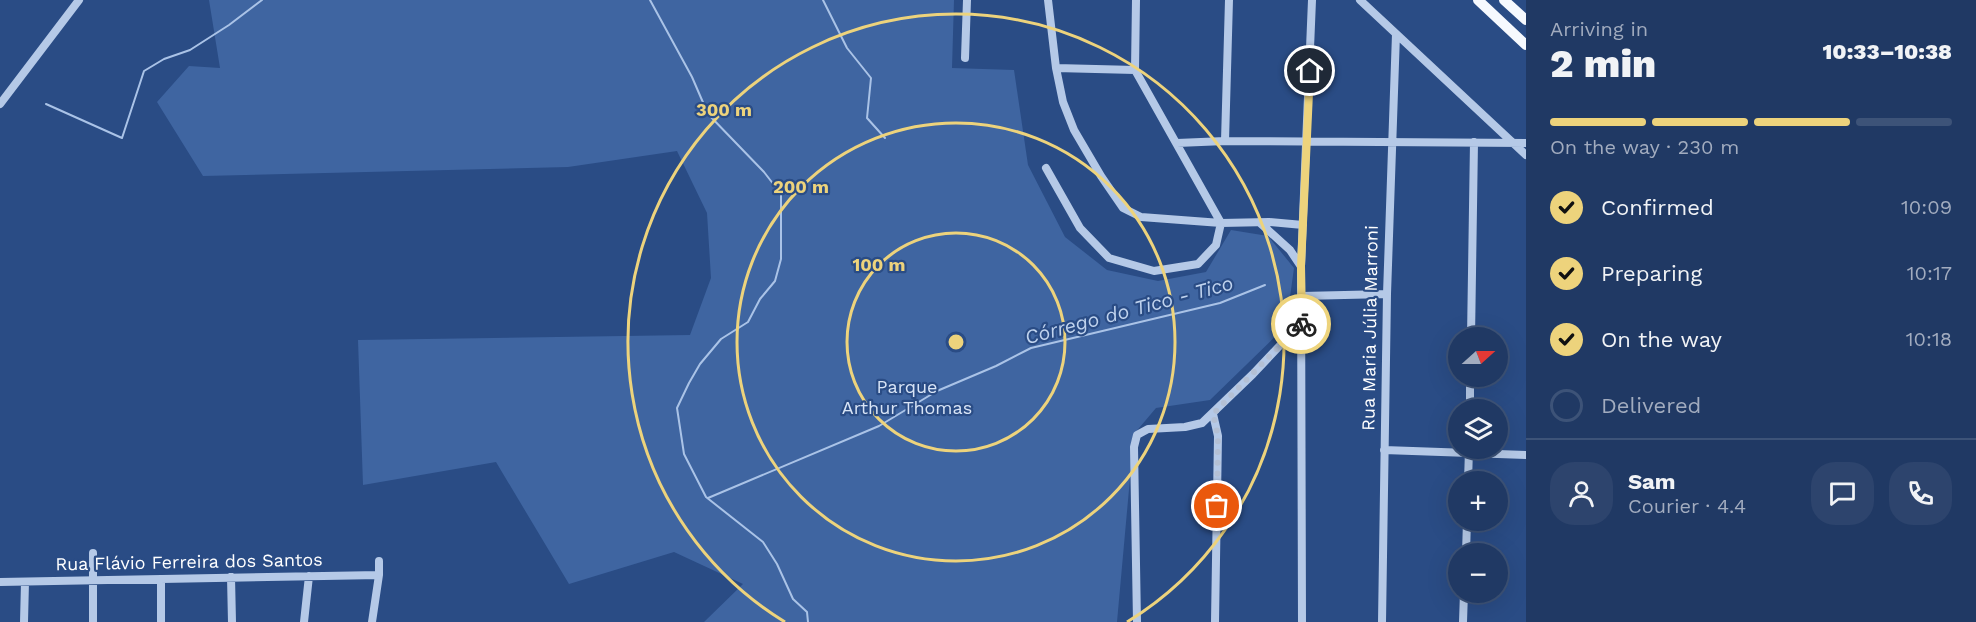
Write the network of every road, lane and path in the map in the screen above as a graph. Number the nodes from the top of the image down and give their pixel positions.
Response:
1 (79, 0) edge
2 (967, 0) edge
3 (1048, 0) edge
4 (1136, 0) edge
5 (1229, 0) edge
6 (1312, 0) edge
7 (1360, 0) edge
8 (1478, 0) edge
9 (1504, 0) edge
10 (1525, 17) edge
11 (1396, 34) junction
12 (1526, 45) edge
13 (965, 58) dead end
14 (1056, 68) junction
15 (1135, 70) junction
16 (0, 104) edge
17 (1225, 141) junction
18 (1307, 142) junction
19 (1391, 142) junction
20 (1474, 142) junction
21 (1512, 142) junction
22 (1177, 143) junction
23 (1526, 143) edge
24 (1526, 155) edge
25 (1046, 168) dead end
26 (1259, 222) junction
27 (1221, 223) junction
28 (1303, 225) junction
29 (1301, 266) junction
30 (1387, 294) junction
31 (1302, 297) junction
32 (1302, 322) junction
33 (1471, 327) edge
34 (1213, 414) junction
35 (1384, 450) junction
36 (1448, 451) edge
37 (1508, 453) edge
38 (1526, 454) edge
39 (93, 553) dead end
40 (379, 561) dead end
41 (309, 576) junction
42 (379, 576) junction
43 (231, 578) junction
44 (161, 579) junction
45 (93, 581) junction
46 (0, 582) edge
47 (25, 582) junction
48 (1464, 603) edge
49 (24, 622) edge
50 (93, 622) edge
51 (162, 622) edge
52 (231, 622) edge
53 (304, 622) edge
54 (372, 622) edge
55 (1137, 622) edge
56 (1215, 622) edge
57 (1302, 622) edge
58 (1382, 622) edge
59 (1463, 622) edge

1 - 16 street
2 - 13 street
3 - 14 street
4 - 15 street
5 - 17 street
6 - 18 street
7 - 11 street
8 - 12 main road
9 - 10 main road
11 - 19 street, Rua Maria Júlia Marroni
11 - 21 street
14 - 15 street
14 - 27 street
15 - 22 street
17 - 18 street
17 - 22 street
18 - 19 street
18 - 28 street
19 - 20 street
19 - 30 street, Rua Maria Júlia Marroni
20 - 21 street
20 - 33 street
21 - 23 street
21 - 24 street
22 - 27 street
25 - 27 street
26 - 27 street
26 - 28 street
26 - 29 street
28 - 29 street
29 - 31 street
30 - 31 street
30 - 35 street, Rua Maria Júlia Marroni
31 - 32 street
32 - 34 street
32 - 57 street
34 - 55 street
34 - 56 street
35 - 36 street
35 - 58 street, Rua Maria Júlia Marroni
37 - 38 street
39 - 45 street
40 - 42 street
41 - 42 street, Rua Flávio Ferreira dos Santos
41 - 43 street, Rua Flávio Ferreira dos Santos
41 - 53 street
42 - 54 street
43 - 44 street, Rua Flávio Ferreira dos Santos
43 - 52 street
44 - 45 street, Rua Flávio Ferreira dos Santos
44 - 51 street
45 - 47 street, Rua Flávio Ferreira dos Santos
45 - 50 street
46 - 47 street, Rua Flávio Ferreira dos Santos
47 - 49 street
48 - 59 street

